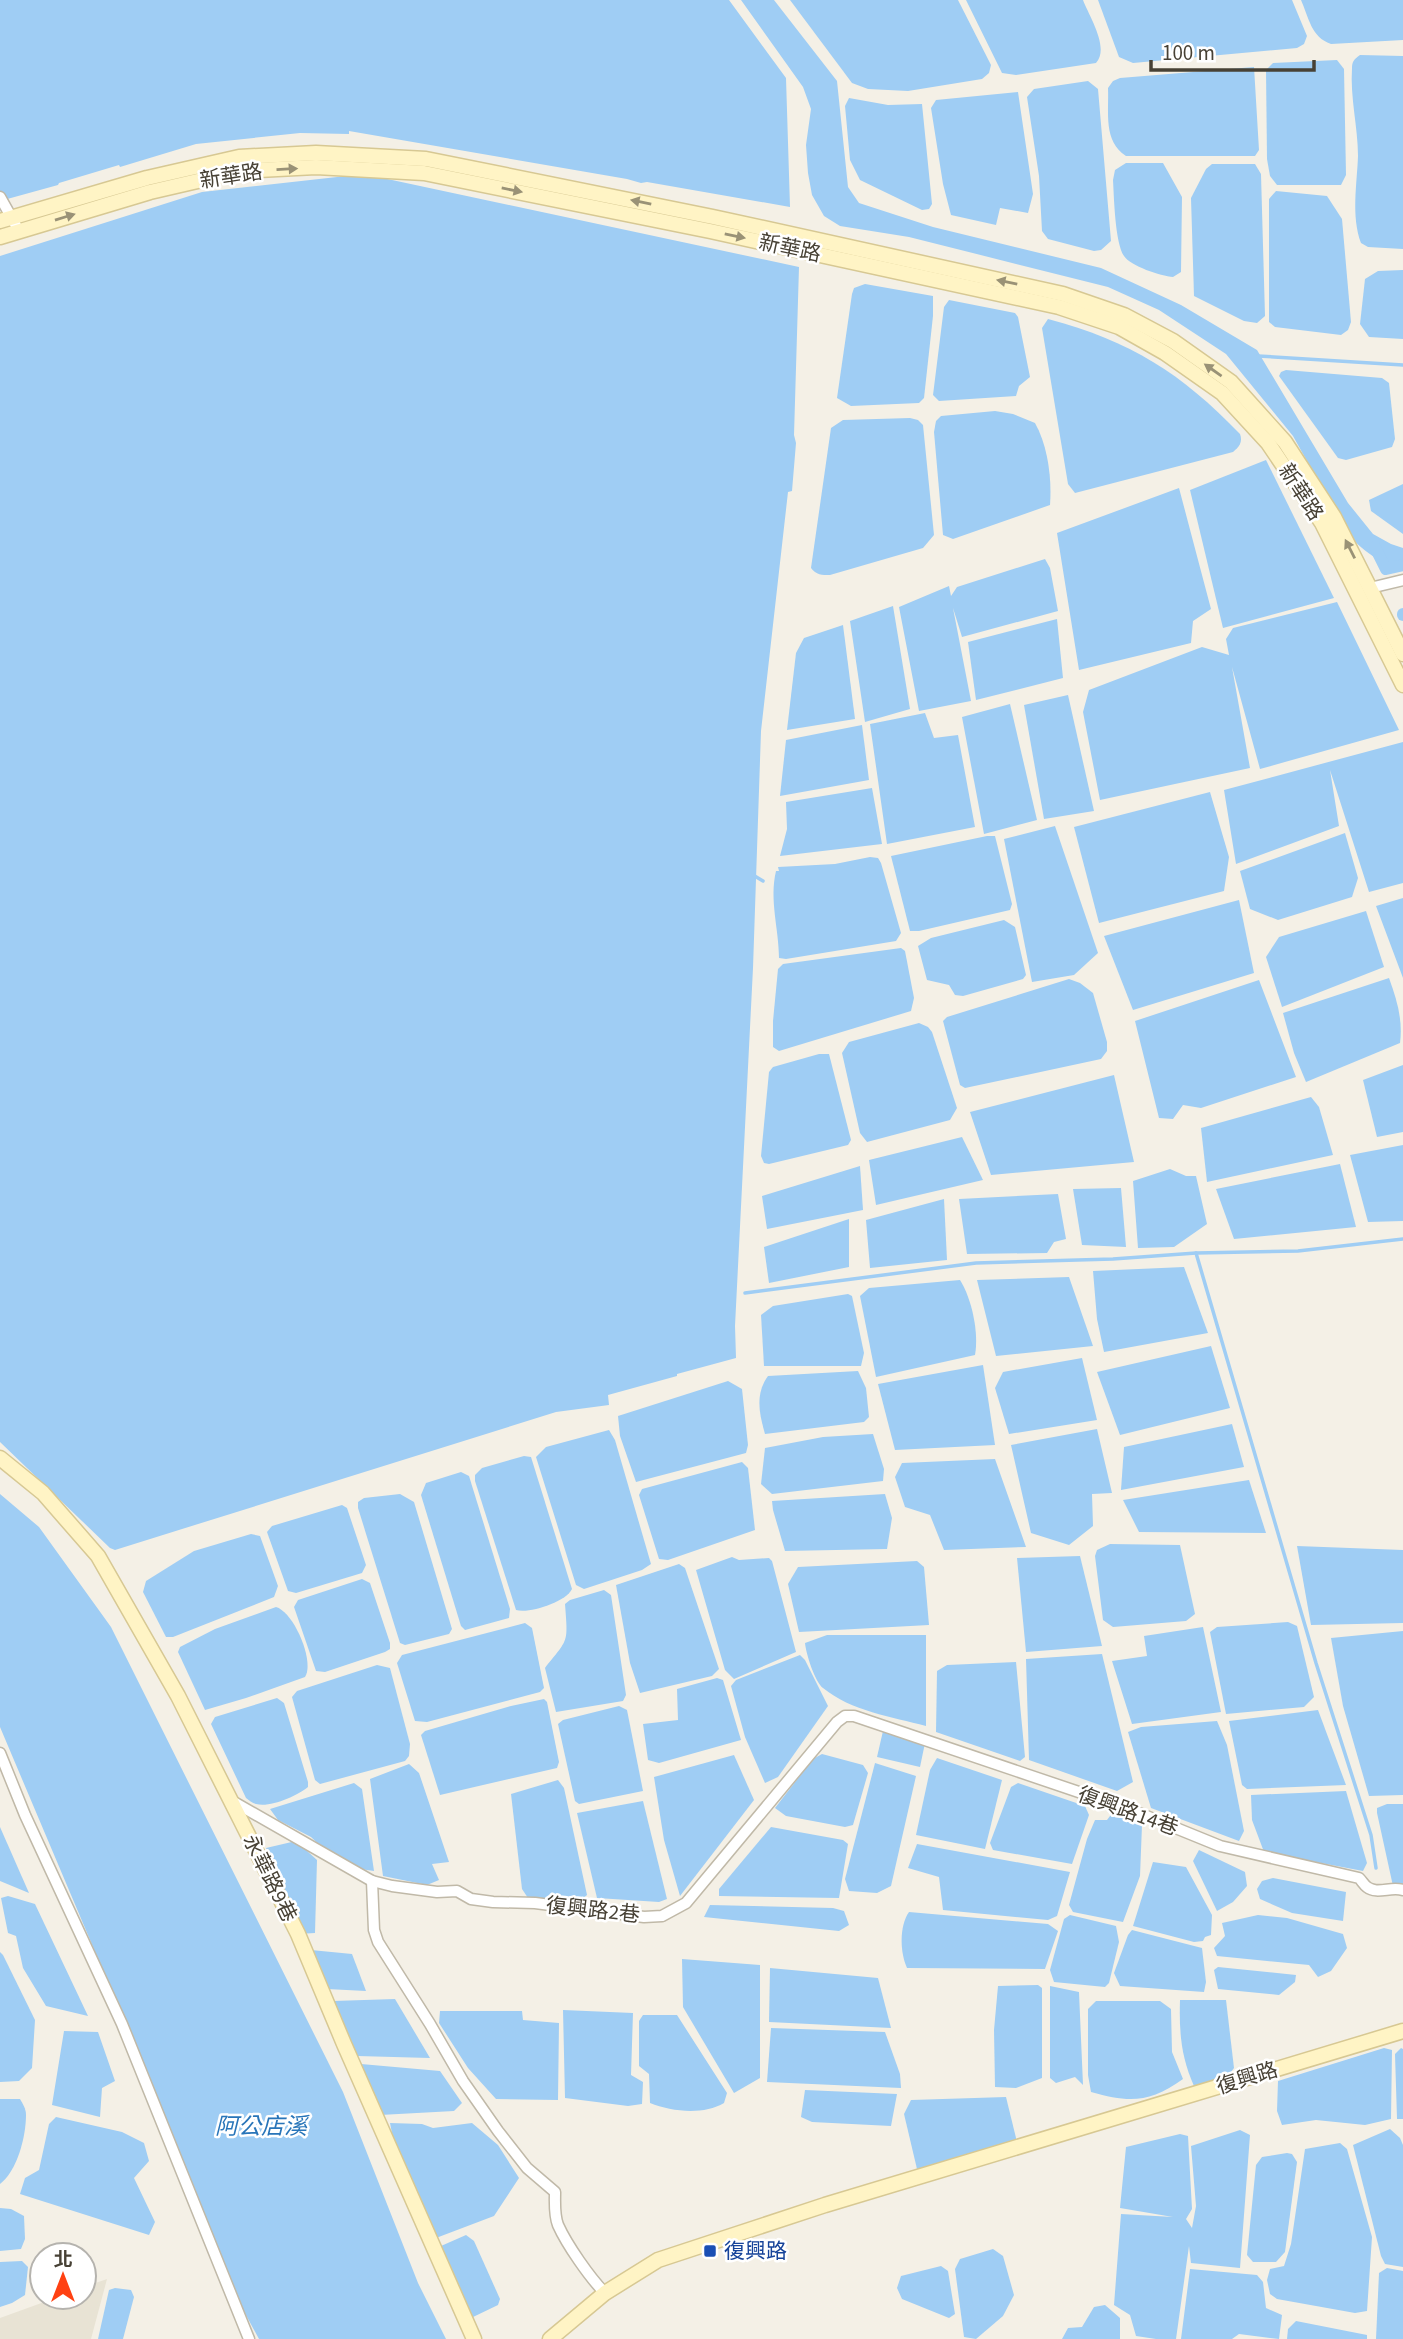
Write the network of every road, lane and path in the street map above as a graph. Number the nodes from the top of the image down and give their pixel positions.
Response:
1 (0, 197) edge
2 (6, 219) edge
3 (19, 231) junction
4 (0, 237) edge
5 (1403, 580) edge
6 (1370, 589) junction
7 (1403, 654) edge
8 (1403, 685) edge
9 (0, 1458) edge
10 (854, 1716) joint
11 (0, 1753) edge
12 (232, 1801) junction
13 (372, 1881) junction
14 (1403, 1890) edge
15 (1403, 2031) edge
16 (1387, 2036) junction
17 (1403, 2041) edge
18 (606, 2293) junction
19 (249, 2339) edge
20 (474, 2339) edge
21 (550, 2339) edge

1 - 2 street
2 - 3 street
6 -> 2 street, 新華路
3 - 4 street, 新華路
3 -> 8 street, 新華路
5 - 6 street
6 - 7 street, 新華路
9 - 12 street, 永華路9巷
10 - 13 street, 復興路2巷
10 - 14 street, 復興路14巷
11 - 19 street
12 - 13 street, 復興路2巷
12 - 20 street, 永華路9巷
13 - 18 street
15 - 16 street, 復興路
16 - 17 street
16 - 18 street, 復興路
18 - 21 street, 復興路

